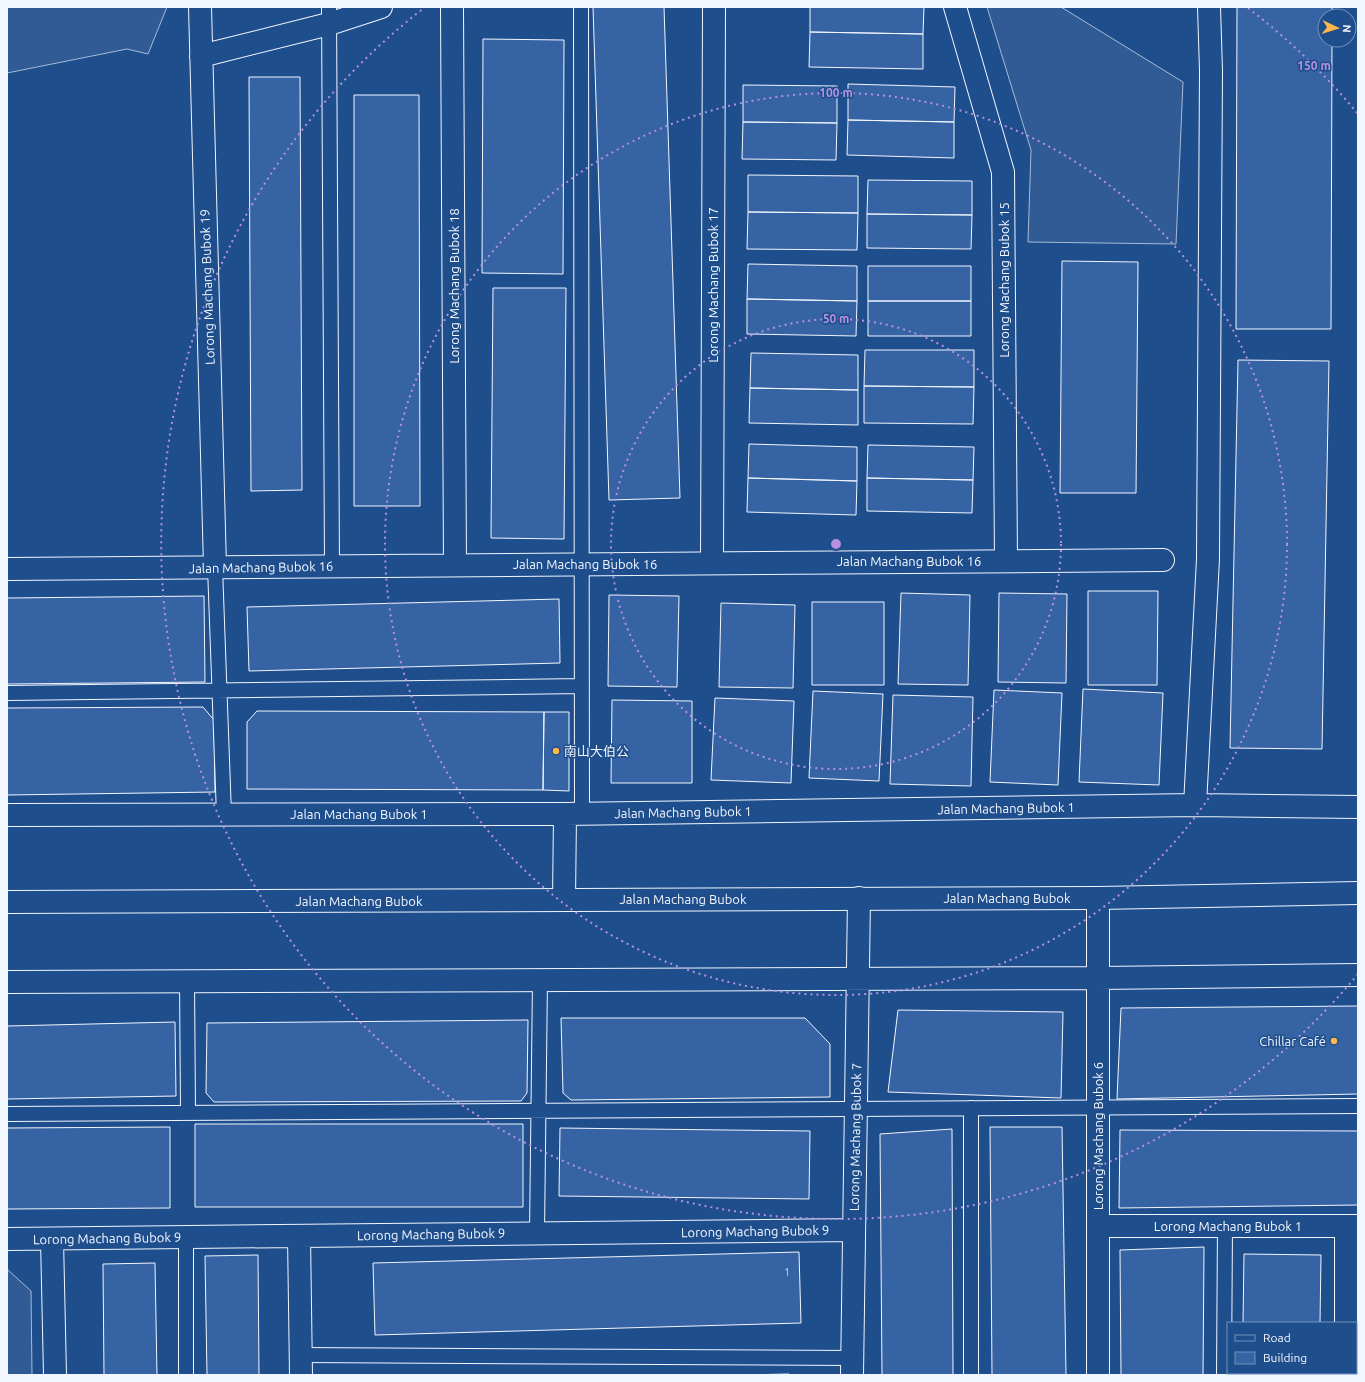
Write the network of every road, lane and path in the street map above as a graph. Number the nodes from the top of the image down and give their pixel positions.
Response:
1 (200, 7) edge
2 (381, 7) edge
3 (452, 7) edge
4 (581, 7) edge
5 (714, 7) edge
6 (955, 7) edge
7 (1209, 7) edge
8 (329, 16) edge
9 (201, 56) junction
10 (1006, 560) junction
11 (1163, 560) dead end
12 (712, 563) junction
13 (582, 564) junction
14 (455, 565) junction
15 (332, 566) junction
16 (215, 567) junction
17 (7, 569) edge
18 (582, 686) junction
19 (220, 691) junction
20 (7, 693) edge
21 (1196, 805) junction
22 (1358, 807) edge
23 (574, 814) junction
24 (7, 815) edge
25 (224, 815) junction
26 (1358, 893) edge
27 (859, 898) junction
28 (1098, 898) junction
29 (564, 900) junction
30 (7, 902) edge
31 (1358, 975) edge
32 (858, 978) junction
33 (1098, 978) junction
34 (540, 979) junction
35 (187, 981) junction
36 (7, 982) edge
37 (1358, 1106) edge
38 (1098, 1107) junction
39 (971, 1108) junction
40 (856, 1109) junction
41 (538, 1110) junction
42 (188, 1112) junction
43 (7, 1114) edge
44 (1098, 1226) junction
45 (1225, 1226) junction
46 (1352, 1226) edge
47 (854, 1230) junction
48 (537, 1233) junction
49 (299, 1236) junction
50 (186, 1237) junction
51 (7, 1239) edge
52 (52, 1239) junction
53 (1346, 1322) edge
54 (301, 1365) edge
55 (852, 1366) edge
56 (55, 1375) edge
57 (186, 1375) edge
58 (971, 1375) edge
59 (1098, 1375) edge
60 (1224, 1375) edge

1 - 9 street, Lorong Machang Bubok 19
2 - 8 street
3 - 14 street, Lorong Machang Bubok 18
4 - 13 lane
5 - 12 street, Lorong Machang Bubok 17
6 - 10 street, Lorong Machang Bubok 15
7 - 21 street
8 - 9 street
8 - 15 lane
9 - 16 street, Lorong Machang Bubok 19
10 - 11 street, Jalan Machang Bubok 16
10 - 12 street, Jalan Machang Bubok 16
12 - 13 street, Jalan Machang Bubok 16
13 - 14 street, Jalan Machang Bubok 16
13 - 18 lane
14 - 15 street, Jalan Machang Bubok 16
15 - 16 street, Jalan Machang Bubok 16
16 - 17 street, Jalan Machang Bubok 16
16 - 19 lane
18 - 19 lane
18 - 23 lane
19 - 20 lane
19 - 25 lane
21 - 22 street, Jalan Machang Bubok 1
21 - 23 street, Jalan Machang Bubok 1
23 - 25 street, Jalan Machang Bubok 1
23 - 29 street
24 - 25 street, Jalan Machang Bubok 1
26 - 28 street, Jalan Machang Bubok
27 - 28 street, Jalan Machang Bubok
27 - 29 street, Jalan Machang Bubok
27 - 32 street, Lorong Machang Bubok 7
28 - 33 street, Lorong Machang Bubok 6
29 - 30 street, Jalan Machang Bubok
31 - 33 street
32 - 33 street
32 - 34 street
32 - 40 street, Lorong Machang Bubok 7
33 - 38 street, Lorong Machang Bubok 6
34 - 35 street
34 - 41 lane
35 - 36 street
35 - 42 lane
37 - 38 lane
38 - 39 lane
38 - 44 street, Lorong Machang Bubok 6
39 - 40 lane
39 - 58 lane
40 - 41 lane
40 - 47 street, Lorong Machang Bubok 7
41 - 42 lane
41 - 48 lane
42 - 43 lane
44 - 45 street, Lorong Machang Bubok 1
44 - 59 street, Lorong Machang Bubok 6
45 - 46 street, Lorong Machang Bubok 1
45 - 60 lane
46 - 53 street
47 - 48 street, Lorong Machang Bubok 9
47 - 55 street, Lorong Machang Bubok 7
48 - 49 street, Lorong Machang Bubok 9
49 - 50 street, Lorong Machang Bubok 9
49 - 54 street
50 - 52 street, Lorong Machang Bubok 9
50 - 57 lane
51 - 52 street, Lorong Machang Bubok 9
52 - 56 street
54 - 55 lane

